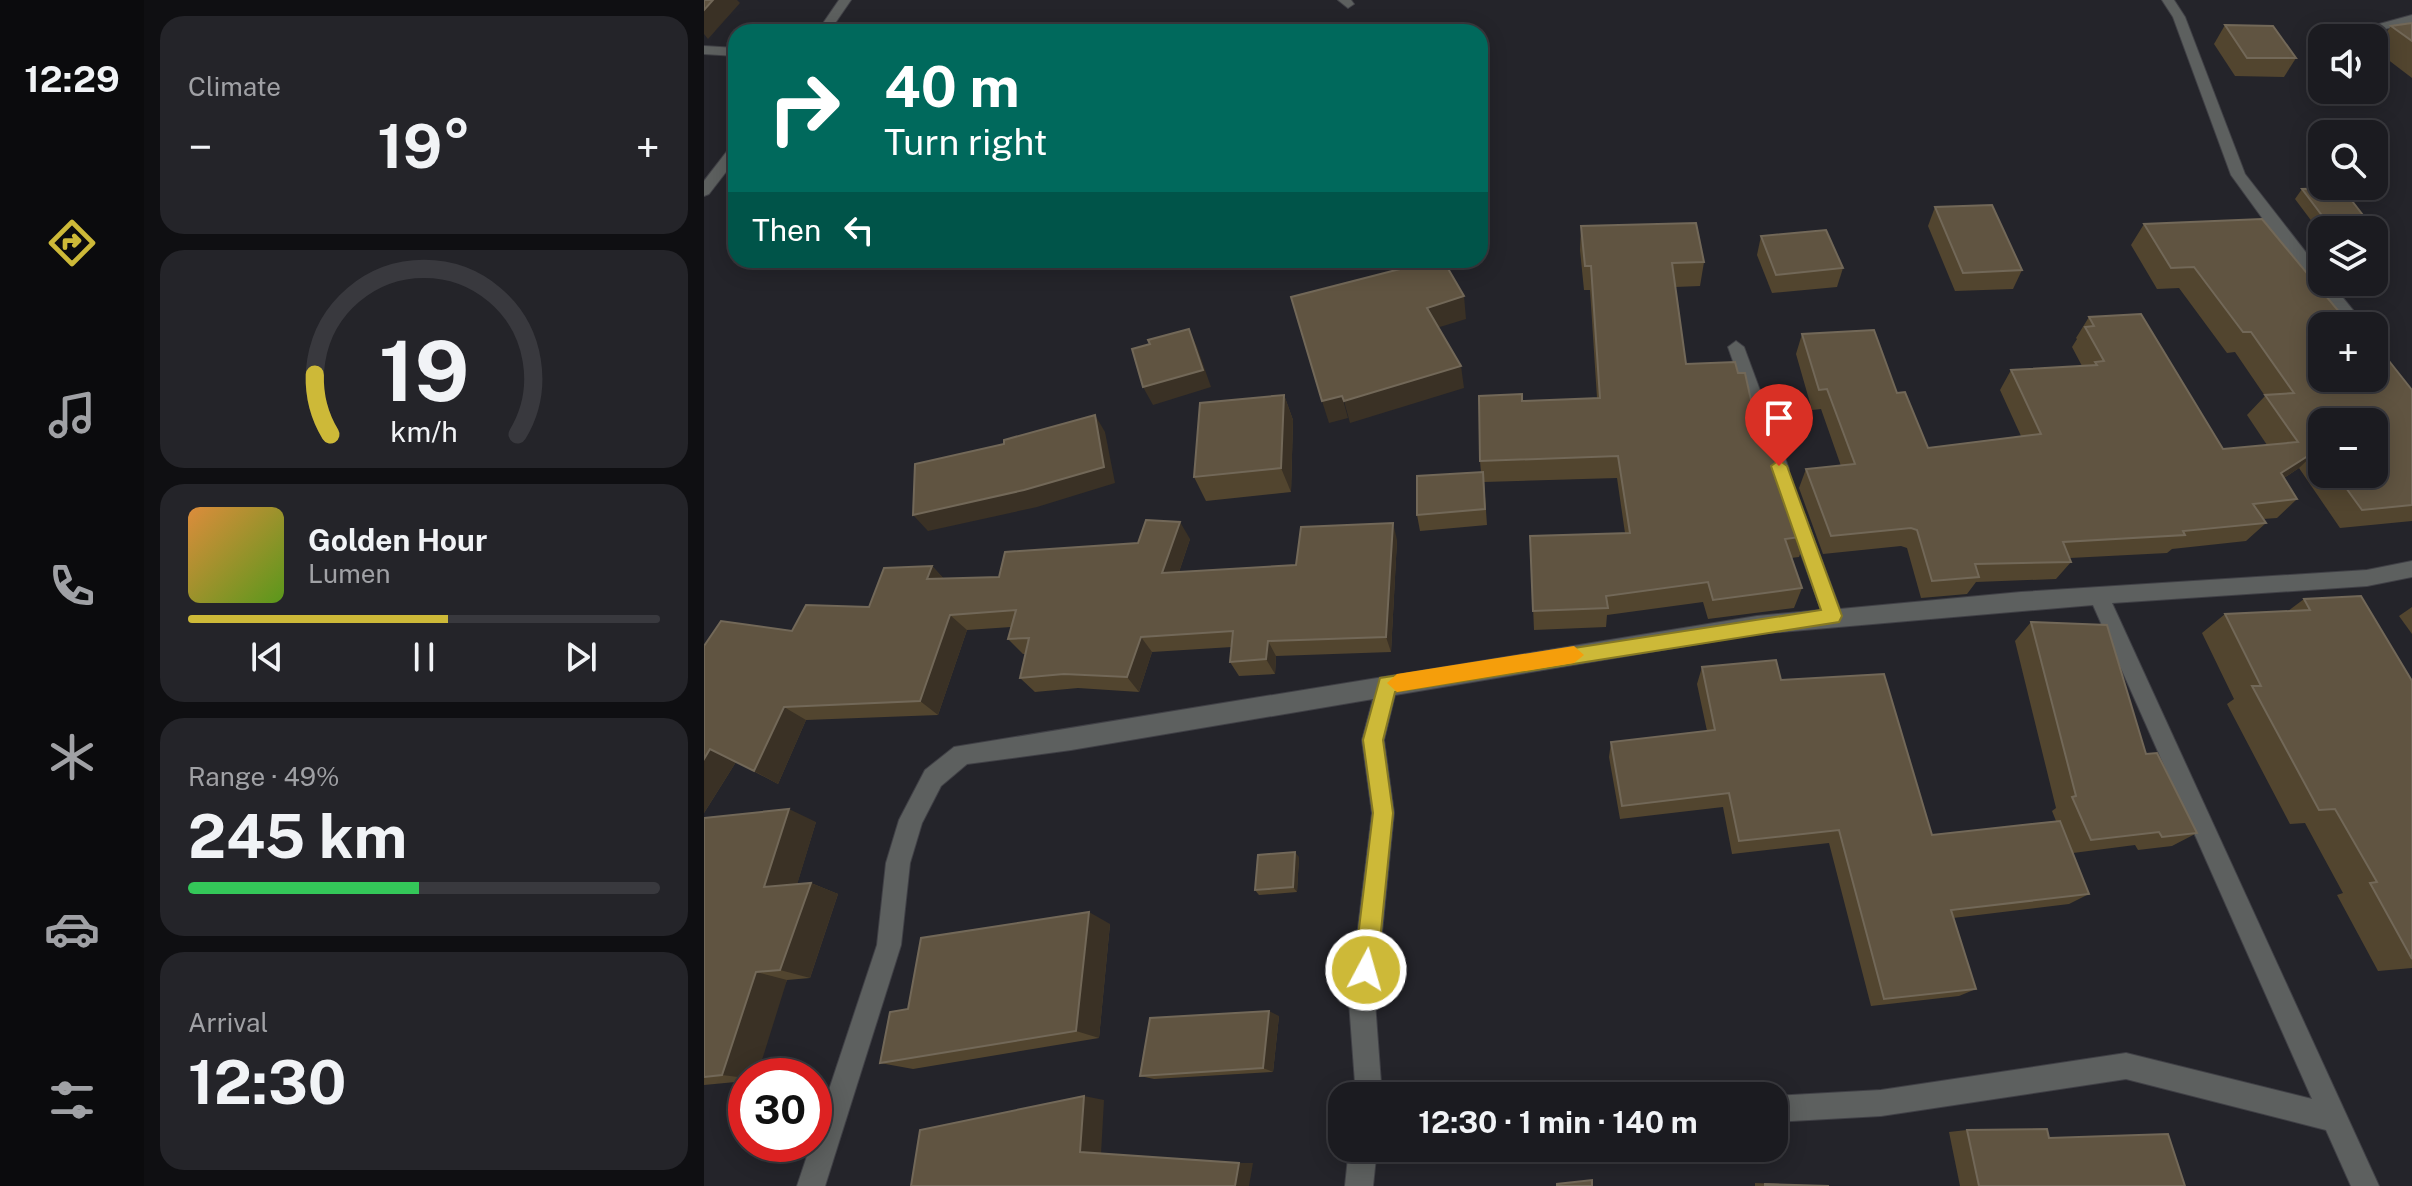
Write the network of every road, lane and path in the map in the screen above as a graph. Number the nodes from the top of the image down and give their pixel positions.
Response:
1 (845, 0) edge
2 (2168, 0) edge
3 (2412, 19) edge
4 (828, 24) edge
5 (2388, 24) edge
6 (704, 50) edge
7 (728, 52) edge
8 (728, 160) edge
9 (704, 191) edge
10 (2346, 312) edge
11 (1736, 347) dead end
12 (2412, 569) edge
13 (2099, 596) junction
14 (1833, 616) junction
15 (1387, 684) junction
16 (1368, 1082) edge
17 (1788, 1108) edge
18 (2337, 1119) junction
19 (1362, 1162) edge
20 (811, 1186) edge
21 (1359, 1186) edge
22 (2365, 1186) edge

1 - 4 street
2 - 10 street
3 - 5 street
6 - 7 street
8 - 9 street
11 - 14 street
12 - 13 street
13 - 14 street
13 - 18 street
14 - 15 street
15 - 16 street
15 - 20 street
17 - 18 street
18 - 22 street
19 - 21 street

